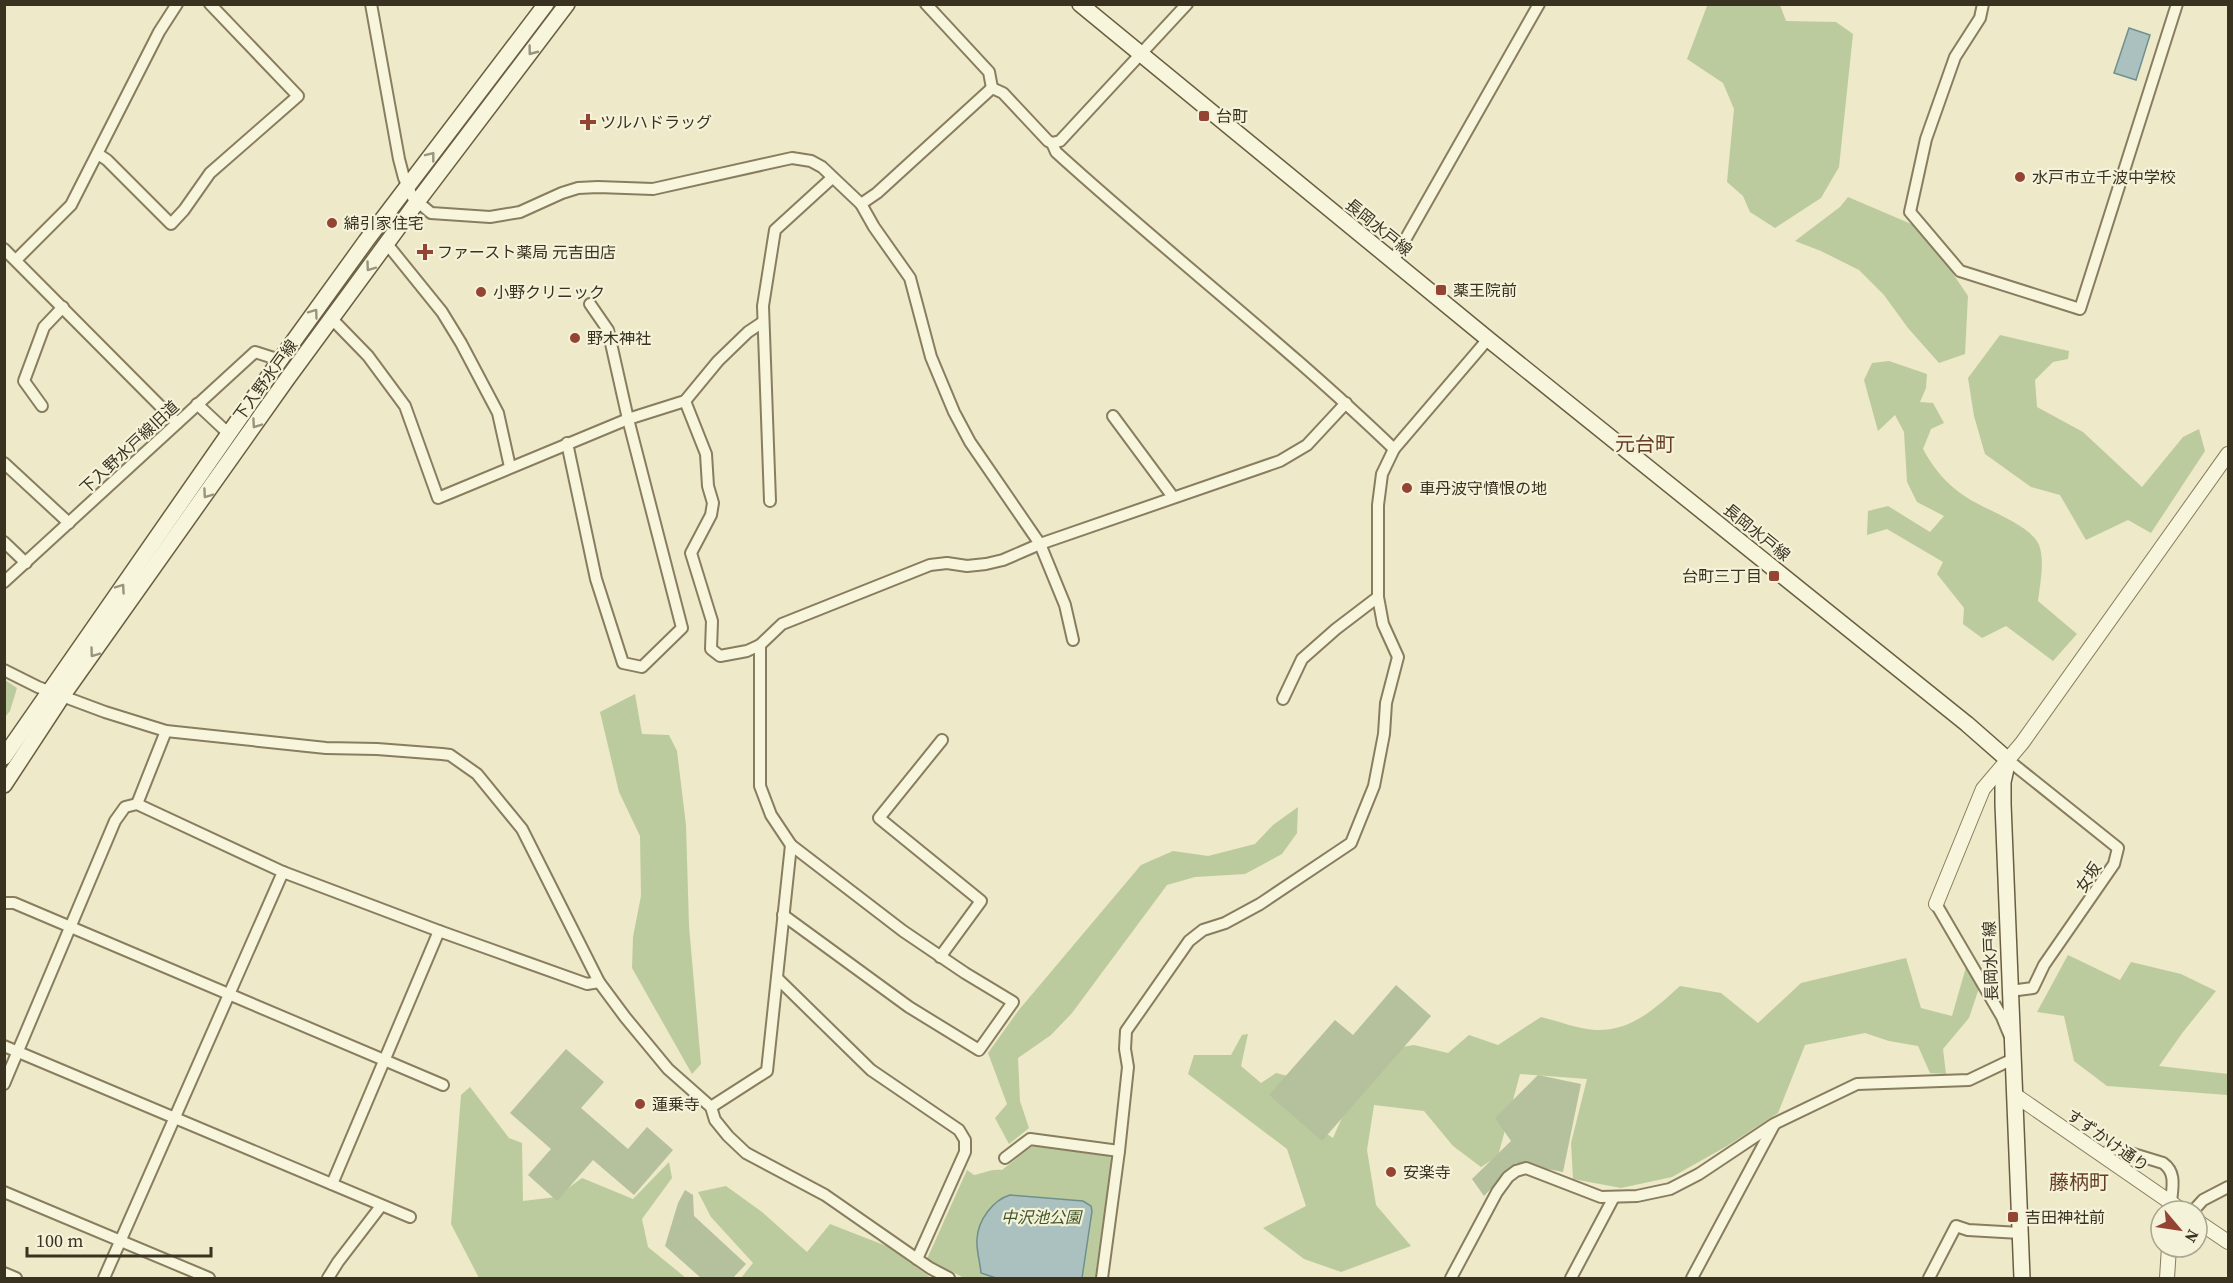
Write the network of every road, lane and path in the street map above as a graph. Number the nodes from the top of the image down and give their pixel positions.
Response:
1 (177, 4) edge
2 (210, 4) edge
3 (371, 4) edge
4 (546, 4) edge
5 (567, 4) edge
6 (926, 4) edge
7 (1080, 4) edge
8 (1187, 4) edge
9 (1539, 4) edge
10 (1983, 4) edge
11 (2177, 4) edge
12 (1141, 55) junction
13 (992, 88) junction
14 (1052, 143) junction
15 (98, 154) junction
16 (832, 178) junction
17 (407, 188) junction
18 (417, 202) junction
19 (861, 204) junction
20 (387, 244) junction
21 (4, 249) edge
22 (16, 260) junction
23 (1393, 261) junction
24 (590, 304) dead end
25 (63, 307) junction
26 (332, 319) junction
27 (763, 322) junction
28 (1488, 339) junction
29 (280, 360) junction
30 (685, 401) junction
31 (1346, 403) junction
32 (197, 404) junction
33 (42, 406) dead end
34 (1113, 416) dead end
35 (628, 419) junction
36 (177, 423) junction
37 (230, 434) junction
38 (567, 443) junction
39 (1394, 449) junction
40 (2229, 454) edge
41 (4, 463) edge
42 (510, 467) junction
43 (1173, 497) junction
44 (770, 501) dead end
45 (69, 523) junction
46 (4, 542) edge
47 (1040, 544) junction
48 (26, 563) junction
49 (4, 582) edge
50 (1378, 597) junction
51 (1073, 640) dead end
52 (760, 645) junction
53 (4, 670) edge
54 (56, 693) junction
55 (1283, 699) dead end
56 (166, 730) junction
57 (942, 740) dead end
58 (4, 757) edge
59 (2008, 760) junction
60 (4, 785) edge
61 (137, 804) junction
62 (791, 845) junction
63 (283, 872) junction
64 (4, 903) edge
65 (1936, 903) joint
66 (783, 915) junction
67 (70, 928) junction
68 (439, 931) junction
69 (940, 957) junction
70 (777, 978) junction
71 (599, 982) junction
72 (2010, 991) junction
73 (230, 996) junction
74 (2012, 1040) junction
75 (4, 1046) edge
76 (18, 1052) junction
77 (2013, 1059) junction
78 (385, 1061) junction
79 (4, 1084) edge
80 (443, 1084) dead end
81 (2014, 1095) junction
82 (711, 1107) junction
83 (175, 1119) junction
84 (1774, 1124) junction
85 (1119, 1151) junction
86 (2101, 1155) junction
87 (1005, 1158) dead end
88 (332, 1184) junction
89 (2229, 1187) edge
90 (4, 1192) edge
91 (1614, 1197) junction
92 (2162, 1199) edge
93 (2174, 1199) edge
94 (2205, 1199) edge
95 (381, 1206) junction
96 (410, 1216) dead end
97 (2209, 1229) edge
98 (2020, 1233) junction
99 (122, 1240) junction
100 (2229, 1242) edge
101 (917, 1258) junction
102 (2168, 1259) edge
103 (4, 1273) edge
104 (16, 1278) edge
105 (104, 1278) edge
106 (209, 1278) edge
107 (328, 1278) edge
108 (949, 1278) edge
109 (1102, 1278) edge
110 (1451, 1278) edge
111 (1571, 1278) edge
112 (1692, 1278) edge
113 (1929, 1278) edge
114 (2022, 1278) edge
115 (2167, 1278) edge

1 - 15 street
2 - 15 street
3 - 17 street
17 -> 4 main road, 下入野水戸線
5 -> 18 main road, 下入野水戸線
6 - 13 street
7 - 12 main road, 長岡水戸線
8 - 12 street
9 - 23 street
10 - 11 street
12 - 14 street
12 - 23 main road, 長岡水戸線
13 - 14 street
13 - 19 street
14 - 31 street
15 - 22 street
16 - 18 street
16 - 19 street
16 - 27 street
17 - 18 street
29 -> 17 main road, 下入野水戸線
18 - 20 main road, 下入野水戸線
19 - 47 street
20 -> 26 main road, 下入野水戸線
20 - 42 street
21 - 22 street
22 - 25 street
23 - 28 main road, 長岡水戸線
24 - 35 street
25 - 33 street
25 - 36 street
26 - 42 street
26 -> 54 main road, 下入野水戸線
27 - 30 street
27 - 44 street
28 - 39 street
28 - 59 main road, 長岡水戸線
29 - 32 street, 下入野水戸線旧道
29 - 37 main road, 下入野水戸線
30 - 35 street
30 - 52 street
31 - 39 street
31 - 43 street
32 - 36 street, 下入野水戸線旧道
32 - 37 street
34 - 43 street
35 - 38 street
35 - 38 street
36 - 45 street, 下入野水戸線旧道
54 -> 37 main road, 下入野水戸線
38 - 42 street
39 - 50 street
40 - 59 street
41 - 45 street
43 - 47 street
45 - 48 street, 下入野水戸線旧道
46 - 48 street
47 - 51 street
47 - 52 street
48 - 49 street, 下入野水戸線旧道
50 - 55 street
50 - 85 street
52 - 62 street
53 - 54 street
54 - 56 street
54 - 58 main road, 下入野水戸線
54 - 60 main road, 下入野水戸線
56 - 61 street
56 - 71 street
57 - 69 street
59 - 65 street
59 - 72 main road, 長岡水戸線
59 - 72 street, 女坂
61 - 63 street
61 - 67 street
62 - 66 street
62 - 69 street
63 - 68 street
63 - 73 street
64 - 67 street
65 - 74 street
66 - 69 street
66 - 70 street
67 - 73 street
67 - 76 street
68 - 71 street
68 - 78 street
70 - 82 street
70 - 101 street
71 - 82 street
72 - 74 main road, 長岡水戸線
73 - 78 street
73 - 83 street
74 - 77 main road, 長岡水戸線
75 - 76 street
76 - 79 street
76 - 83 street
77 - 81 main road, 長岡水戸線
77 - 84 street
78 - 80 street
78 - 88 street
81 - 86 street, すずかけ通り
81 - 98 main road, 長岡水戸線
82 - 101 street
83 - 88 street
83 - 99 street
84 - 91 street
84 - 112 street
85 - 87 street
85 - 109 street
86 - 92 street, すずかけ通り
86 - 93 street
88 - 95 street
89 - 94 street
90 - 99 street
91 - 110 street
91 - 111 street
95 - 96 street
95 - 107 street
97 - 100 street
98 - 113 street
98 - 114 main road, 長岡水戸線
99 - 105 street
99 - 106 street
101 - 108 street
102 - 115 street
103 - 104 street

